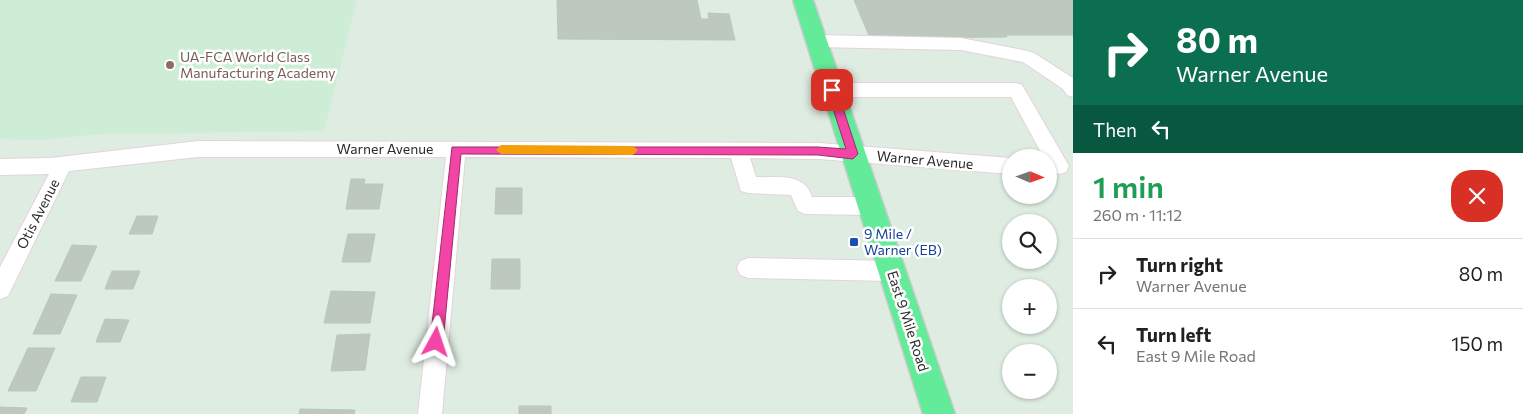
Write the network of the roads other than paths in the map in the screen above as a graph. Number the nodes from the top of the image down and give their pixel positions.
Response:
1 (803, 0) edge
2 (816, 41) junction
3 (832, 90) junction
4 (1073, 90) edge
5 (456, 150) junction
6 (739, 151) junction
7 (853, 154) junction
8 (63, 165) junction
9 (1002, 165) edge
10 (1060, 166) edge
11 (0, 167) edge
12 (870, 206) junction
13 (748, 268) dead end
14 (891, 271) junction
15 (0, 290) edge
16 (430, 414) edge
17 (939, 414) edge

1 - 2 main road, East 9 Mile Road
2 - 3 main road, East 9 Mile Road
2 - 4 street
3 - 7 main road, East 9 Mile Road
3 - 10 street
5 - 6 street, Warner Avenue
5 - 8 street, Warner Avenue
5 - 16 street
6 - 7 street, Warner Avenue
6 - 12 street
7 - 9 street, Warner Avenue
7 - 12 main road, East 9 Mile Road
8 - 11 street, Warner Avenue
8 - 15 street, Otis Avenue
12 - 14 main road, East 9 Mile Road
13 - 14 street
14 - 17 main road, East 9 Mile Road

